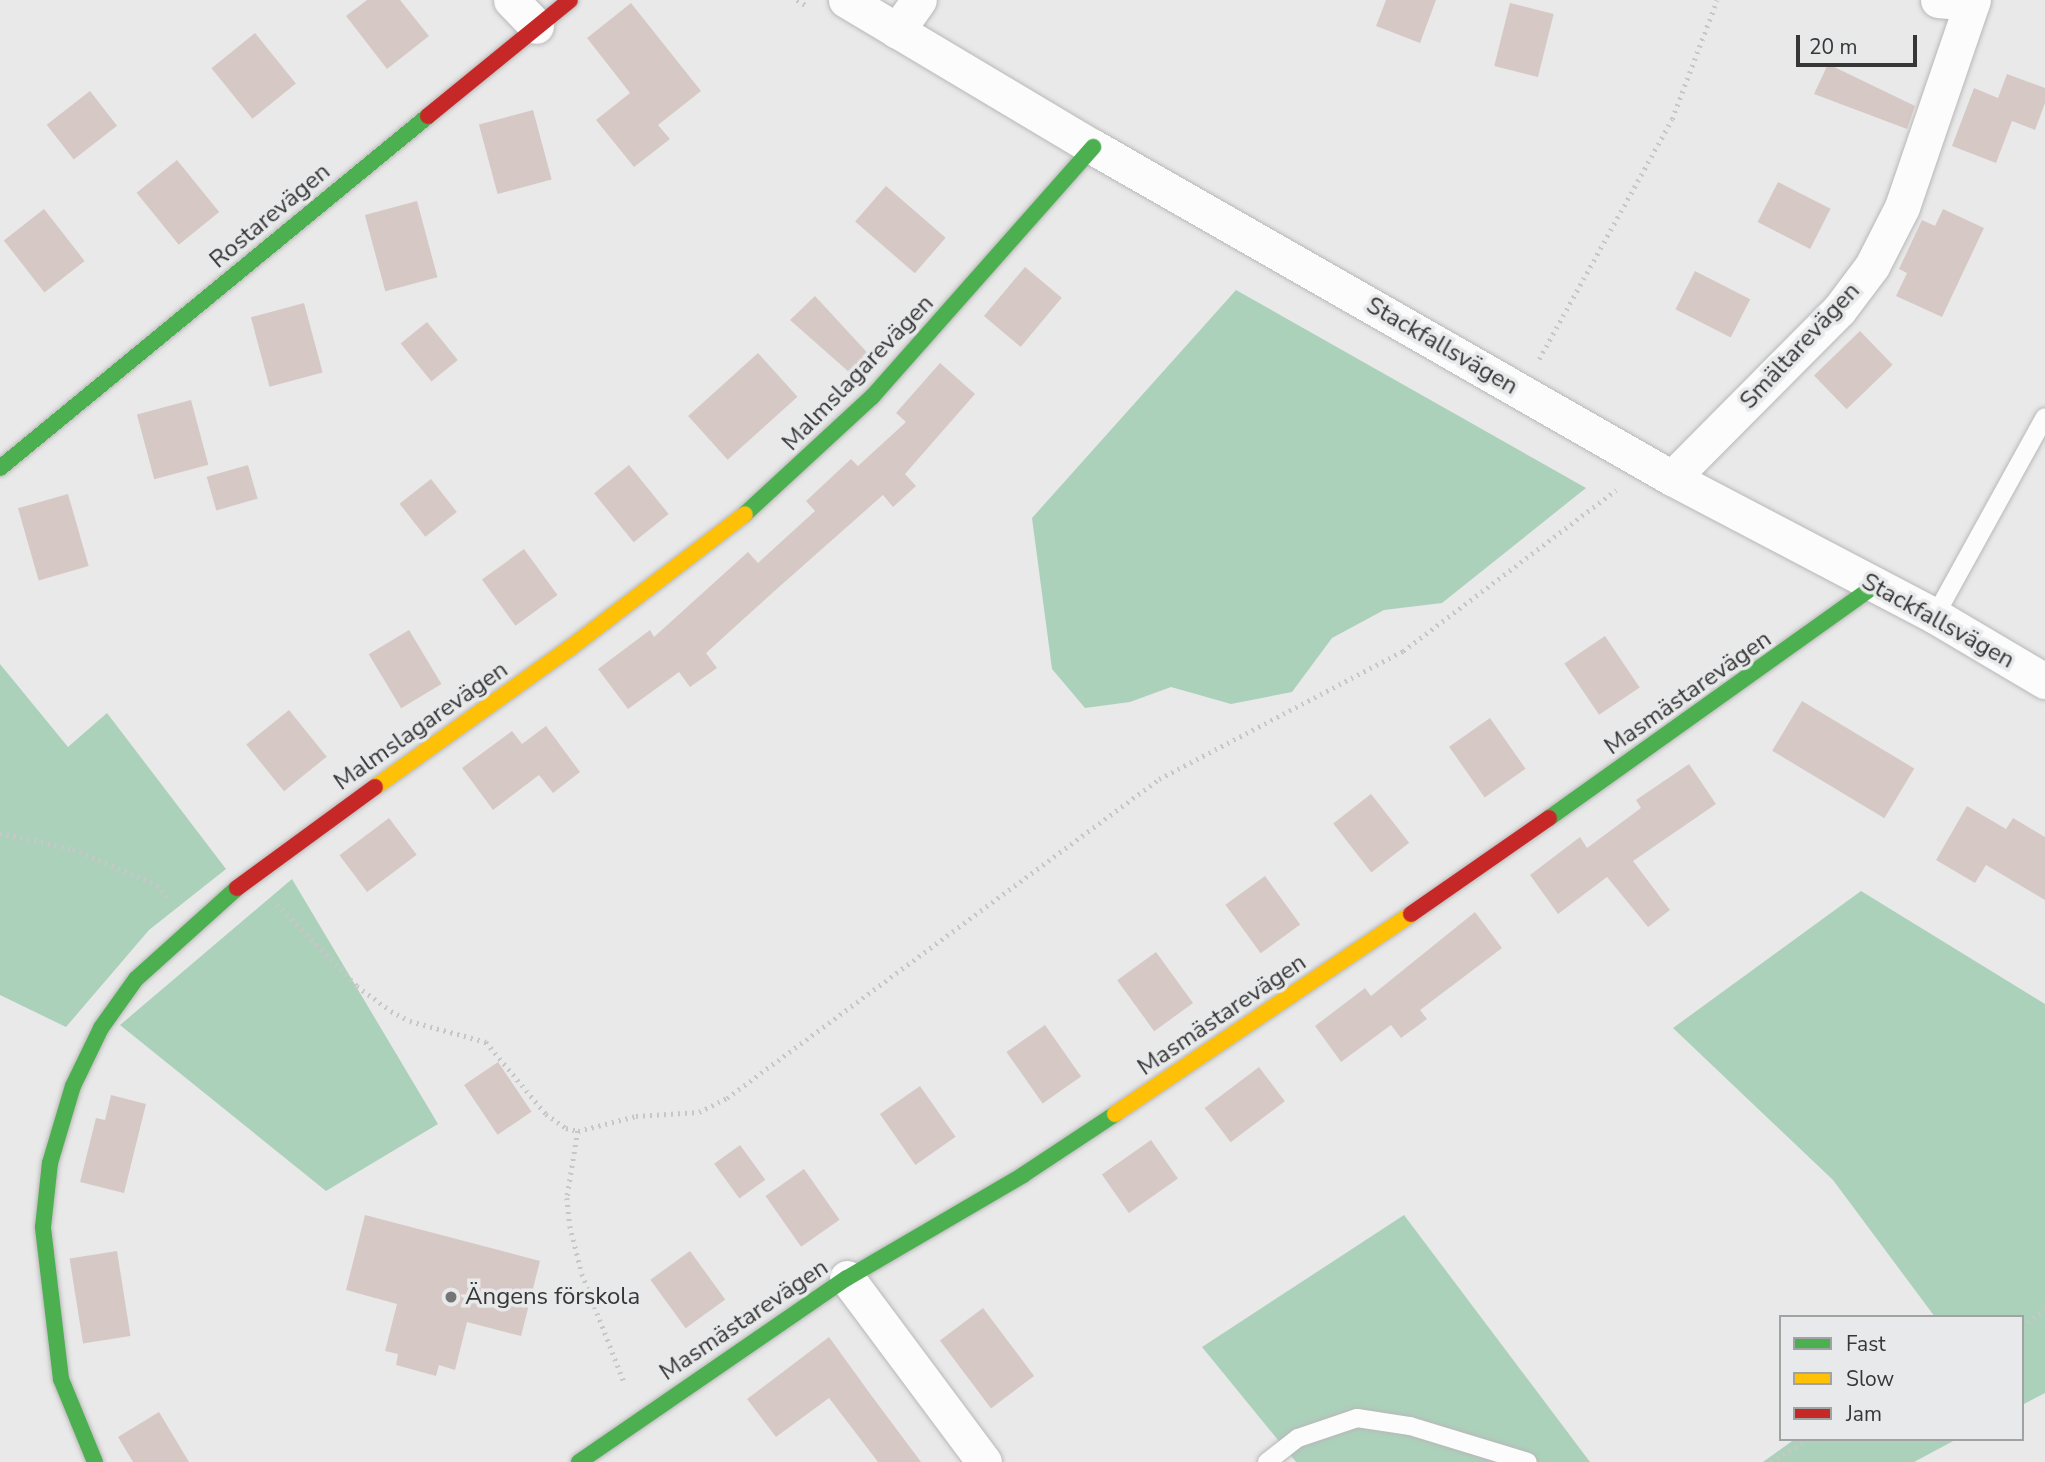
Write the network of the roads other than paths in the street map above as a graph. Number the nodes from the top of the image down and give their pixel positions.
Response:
1 (511, 0) edge
2 (570, 0) edge
3 (846, 0) edge
4 (919, 0) edge
5 (1938, 0) edge
6 (1973, 1) edge
7 (536, 26) junction
8 (897, 31) junction
9 (1093, 147) junction
10 (2045, 417) edge
11 (0, 468) edge
12 (1672, 478) junction
13 (1876, 585) junction
14 (1935, 616) junction
15 (2045, 681) edge
16 (847, 1278) junction
17 (95, 1462) edge
18 (579, 1462) edge
19 (984, 1462) edge
20 (1266, 1462) edge
21 (1528, 1462) edge

1 - 7 street
2 - 7 street, Rostarevägen
3 - 8 street, Stackfallsvägen
4 - 8 street
5 - 6 street
6 - 12 street, Smältarevägen
7 - 11 street, Rostarevägen
8 - 9 street, Stackfallsvägen
9 - 12 street, Stackfallsvägen
9 - 17 street, Malmslagarevägen
10 - 14 lane
12 - 13 street, Stackfallsvägen
13 - 14 street, Stackfallsvägen
13 - 16 street, Masmästarevägen
14 - 15 street, Stackfallsvägen
16 - 18 street, Masmästarevägen
16 - 19 street
20 - 21 lane

